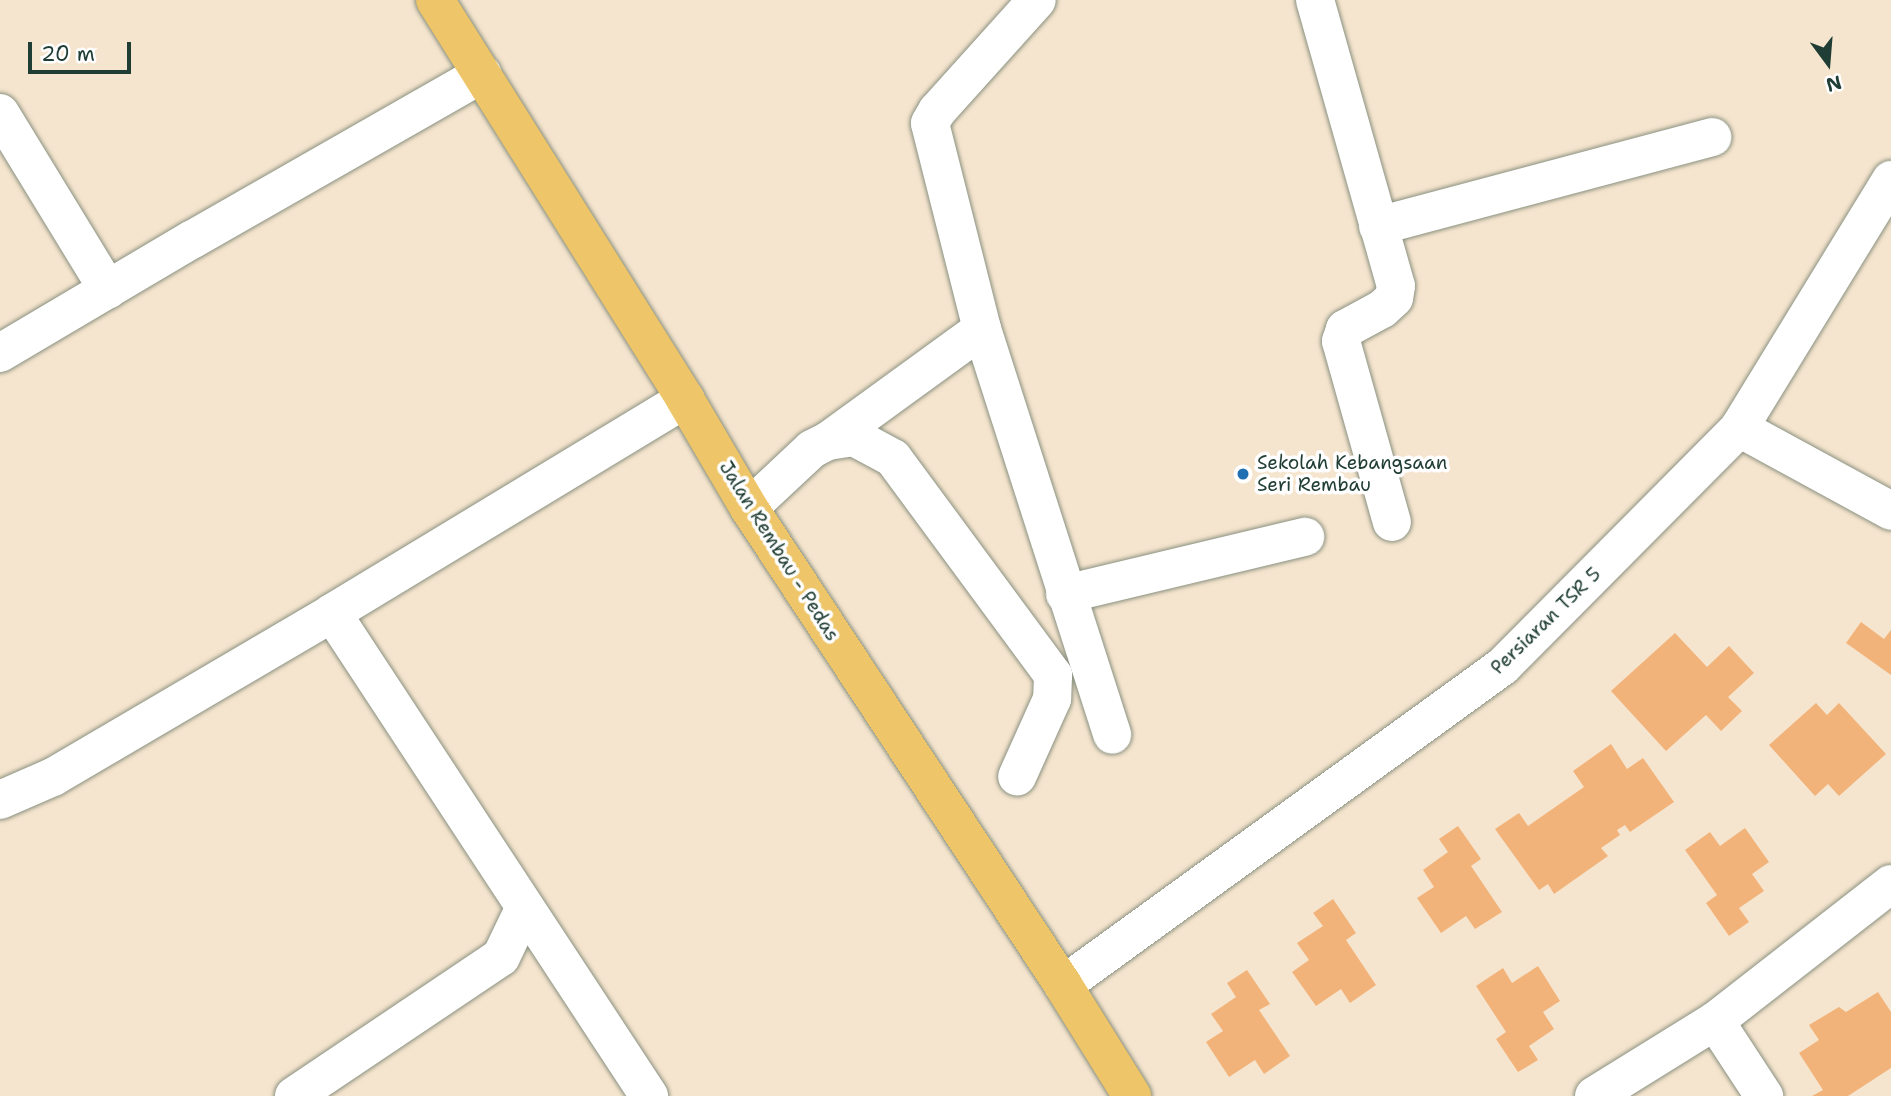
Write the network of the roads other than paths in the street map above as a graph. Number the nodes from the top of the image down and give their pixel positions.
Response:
1 (435, 0) edge
2 (1037, 0) edge
3 (1315, 0) edge
4 (482, 74) junction
5 (0, 113) edge
6 (1712, 137) dead end
7 (1891, 180) edge
8 (1378, 226) junction
9 (108, 290) junction
10 (982, 329) junction
11 (0, 353) edge
12 (685, 399) junction
13 (1739, 428) junction
14 (828, 441) junction
15 (749, 508) junction
16 (1891, 511) edge
17 (1392, 522) dead end
18 (1305, 537) dead end
19 (1065, 594) junction
20 (332, 613) junction
21 (1112, 735) dead end
22 (1017, 777) dead end
23 (0, 800) edge
24 (1891, 884) edge
25 (524, 909) junction
26 (1063, 985) junction
27 (1715, 1021) junction
28 (294, 1096) edge
29 (649, 1096) edge
30 (1132, 1096) edge
31 (1594, 1096) edge
32 (1764, 1096) edge

1 - 4 main road, Jalan Rembau - Pedas
2 - 10 street
3 - 8 street
4 - 9 street
4 - 12 main road, Jalan Rembau - Pedas
5 - 9 street
6 - 8 street
7 - 13 street, Persiaran TSR 5
8 - 17 street
9 - 11 street
10 - 14 street
10 - 19 street
12 - 15 main road, Jalan Rembau - Pedas
12 - 20 street
13 - 16 street
13 - 26 street, Persiaran TSR 5
14 - 15 street
14 - 22 street
15 - 26 main road, Jalan Rembau - Pedas
18 - 19 street
19 - 21 street
20 - 23 street
20 - 25 street
24 - 27 street
25 - 28 street
25 - 29 street
26 - 30 main road, Jalan Rembau - Pedas
27 - 31 street
27 - 32 street

